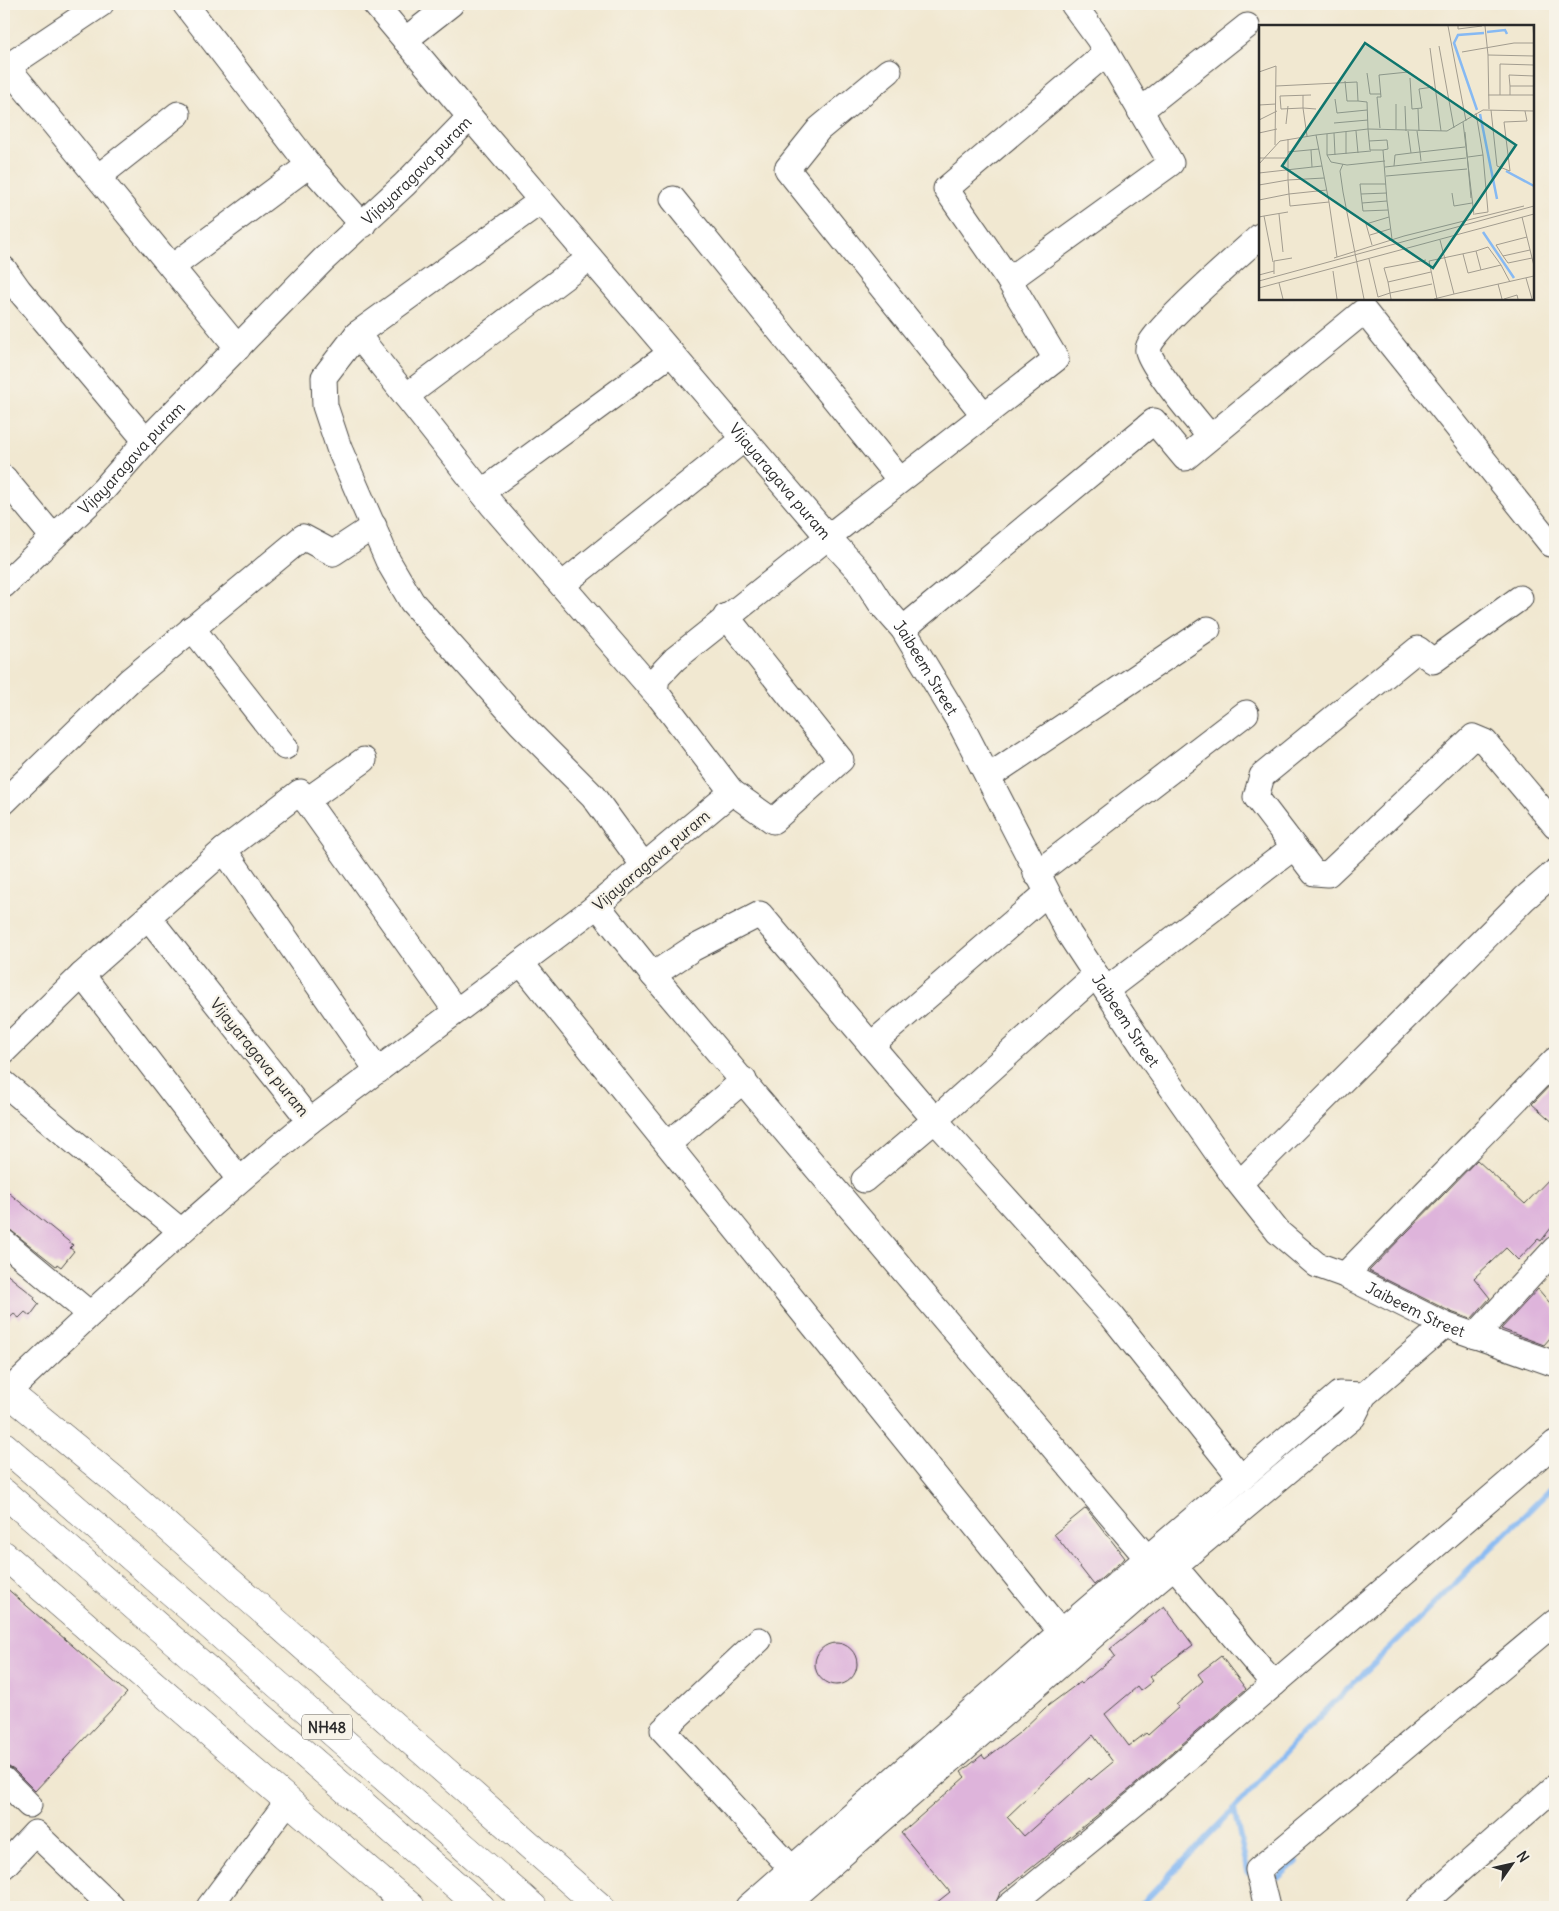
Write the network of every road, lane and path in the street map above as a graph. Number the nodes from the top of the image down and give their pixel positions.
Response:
1 (101, 4) edge
2 (185, 4) edge
3 (375, 4) edge
4 (451, 4) edge
5 (1073, 4) edge
6 (1247, 26) dead end
7 (405, 40) junction
8 (1106, 53) junction
9 (5, 66) edge
10 (889, 70) dead end
11 (1140, 111) junction
12 (178, 114) dead end
13 (470, 117) junction
14 (309, 165) junction
15 (98, 177) junction
16 (673, 199) dead end
17 (541, 201) junction
18 (362, 225) junction
19 (1259, 237) edge
20 (590, 258) junction
21 (172, 267) junction
22 (4, 269) edge
23 (1009, 280) junction
24 (357, 334) junction
25 (238, 348) junction
26 (671, 353) junction
27 (406, 396) junction
28 (984, 415) junction
29 (1210, 437) junction
30 (744, 439) junction
31 (146, 441) junction
32 (4, 478) edge
33 (900, 480) junction
34 (482, 492) junction
35 (374, 526) junction
36 (53, 537) junction
37 (828, 537) junction
38 (1551, 544) dead end
39 (562, 584) junction
40 (4, 585) edge
41 (1520, 598) dead end
42 (726, 616) junction
43 (192, 628) junction
44 (903, 629) junction
45 (1208, 629) dead end
46 (658, 695) junction
47 (1246, 713) dead end
48 (285, 747) dead end
49 (364, 760) dead end
50 (988, 777) junction
51 (732, 792) junction
52 (306, 801) junction
53 (4, 802) edge
54 (1555, 825) edge
55 (1294, 847) junction
56 (224, 850) junction
57 (644, 866) junction
58 (1555, 872) edge
59 (1041, 883) junction
60 (597, 905) junction
61 (148, 917) junction
62 (521, 963) junction
63 (82, 975) junction
64 (653, 975) junction
65 (1101, 982) junction
66 (456, 1012) junction
67 (871, 1046) junction
68 (4, 1051) edge
69 (1555, 1060) edge
70 (378, 1071) junction
71 (744, 1080) junction
72 (4, 1082) edge
73 (935, 1120) junction
74 (310, 1121) junction
75 (668, 1144) junction
76 (239, 1179) junction
77 (864, 1180) dead end
78 (1240, 1183) junction
79 (181, 1231) junction
80 (4, 1242) edge
81 (1555, 1249) edge
82 (1345, 1275) junction
83 (90, 1314) junction
84 (1444, 1325) junction
85 (1475, 1336) junction
86 (1555, 1364) edge
87 (6, 1390) edge
88 (1364, 1395) junction
89 (1555, 1443) edge
90 (4, 1446) edge
91 (1241, 1478) junction
92 (4, 1493) edge
93 (4, 1555) edge
94 (1147, 1558) junction
95 (1174, 1566) junction
96 (1555, 1622) edge
97 (1061, 1632) junction
98 (759, 1640) dead end
99 (1274, 1684) junction
100 (4, 1780) edge
101 (1555, 1787) edge
102 (288, 1801) junction
103 (28, 1805) dead end
104 (4, 1866) edge
105 (792, 1869) junction
106 (112, 1907) edge
107 (209, 1907) edge
108 (411, 1907) edge
109 (481, 1907) edge
110 (533, 1907) edge
111 (600, 1907) edge
112 (748, 1907) edge
113 (782, 1907) edge
114 (1008, 1907) edge
115 (1267, 1907) edge
116 (1419, 1907) edge

1 - 9 street
2 - 14 street
3 - 7 street
4 - 7 street
5 - 8 street
6 - 11 street
7 - 13 street
8 - 11 street
8 - 23 street
9 - 15 street
10 - 28 street
11 - 23 street
12 - 15 street
13 - 17 street, Vijayaragava puram
13 - 18 street, Vijayaragava puram
14 - 18 street
14 - 21 street
15 - 21 street
16 - 33 street
17 - 20 street, Vijayaragava puram
17 - 24 street
18 - 25 street, Vijayaragava puram
19 - 29 street
20 - 26 street, Vijayaragava puram
20 - 27 street
21 - 25 street
22 - 31 street
23 - 28 street
24 - 27 street
24 - 35 street
25 - 31 street, Vijayaragava puram
26 - 30 street, Vijayaragava puram
26 - 34 street
27 - 34 street
28 - 33 street
29 - 38 street
29 - 44 street
30 - 37 street, Vijayaragava puram
30 - 39 street
31 - 36 street, Vijayaragava puram
32 - 36 street
33 - 37 street
34 - 39 street
35 - 43 street
35 - 57 street
36 - 40 street, Vijayaragava puram
37 - 42 street, Vijayaragava puram
37 - 44 street, Jaibeem Street
39 - 46 street
41 - 55 street
42 - 46 street, Vijayaragava puram
42 - 51 street
43 - 48 street
43 - 53 street
44 - 50 street, Jaibeem Street
45 - 50 street
46 - 51 street
47 - 59 street
49 - 52 street
50 - 59 street, Jaibeem Street
51 - 57 street, Vijayaragava puram
52 - 56 street
52 - 66 street
54 - 55 street
55 - 65 street
56 - 61 street
56 - 70 street
57 - 60 street, Vijayaragava puram
58 - 78 street
59 - 65 street, Jaibeem Street
59 - 67 street
60 - 62 street, Vijayaragava puram
60 - 64 street
61 - 63 street
61 - 74 street, Vijayaragava puram
62 - 66 street, Vijayaragava puram
62 - 75 street
63 - 68 street
63 - 76 street
64 - 67 street
64 - 71 street
65 - 73 street
65 - 78 street, Jaibeem Street
66 - 70 street, Vijayaragava puram
67 - 73 street
69 - 82 street
70 - 74 street, Vijayaragava puram
71 - 75 street
71 - 94 street
72 - 79 street
73 - 77 street
73 - 91 street
74 - 76 street
75 - 97 street
76 - 79 street
78 - 82 street, Jaibeem Street
79 - 83 street
80 - 83 street
81 - 85 street
82 - 84 street, Jaibeem Street
83 - 87 street
84 - 85 street, Jaibeem Street
84 - 88 street
85 - 86 street, Jaibeem Street
87 - 111 main road
88 - 91 street
88 - 95 street
89 - 99 street
90 - 110 main road, NH48
91 - 94 street
92 - 109 main road, NH48
93 - 102 main road
94 - 97 street
95 - 99 street
95 - 113 street
96 - 115 street
97 - 105 street
98 - 105 street
99 - 114 street
100 - 103 street
101 - 116 street
102 - 107 street
102 - 108 main road
104 - 106 street
105 - 112 street

